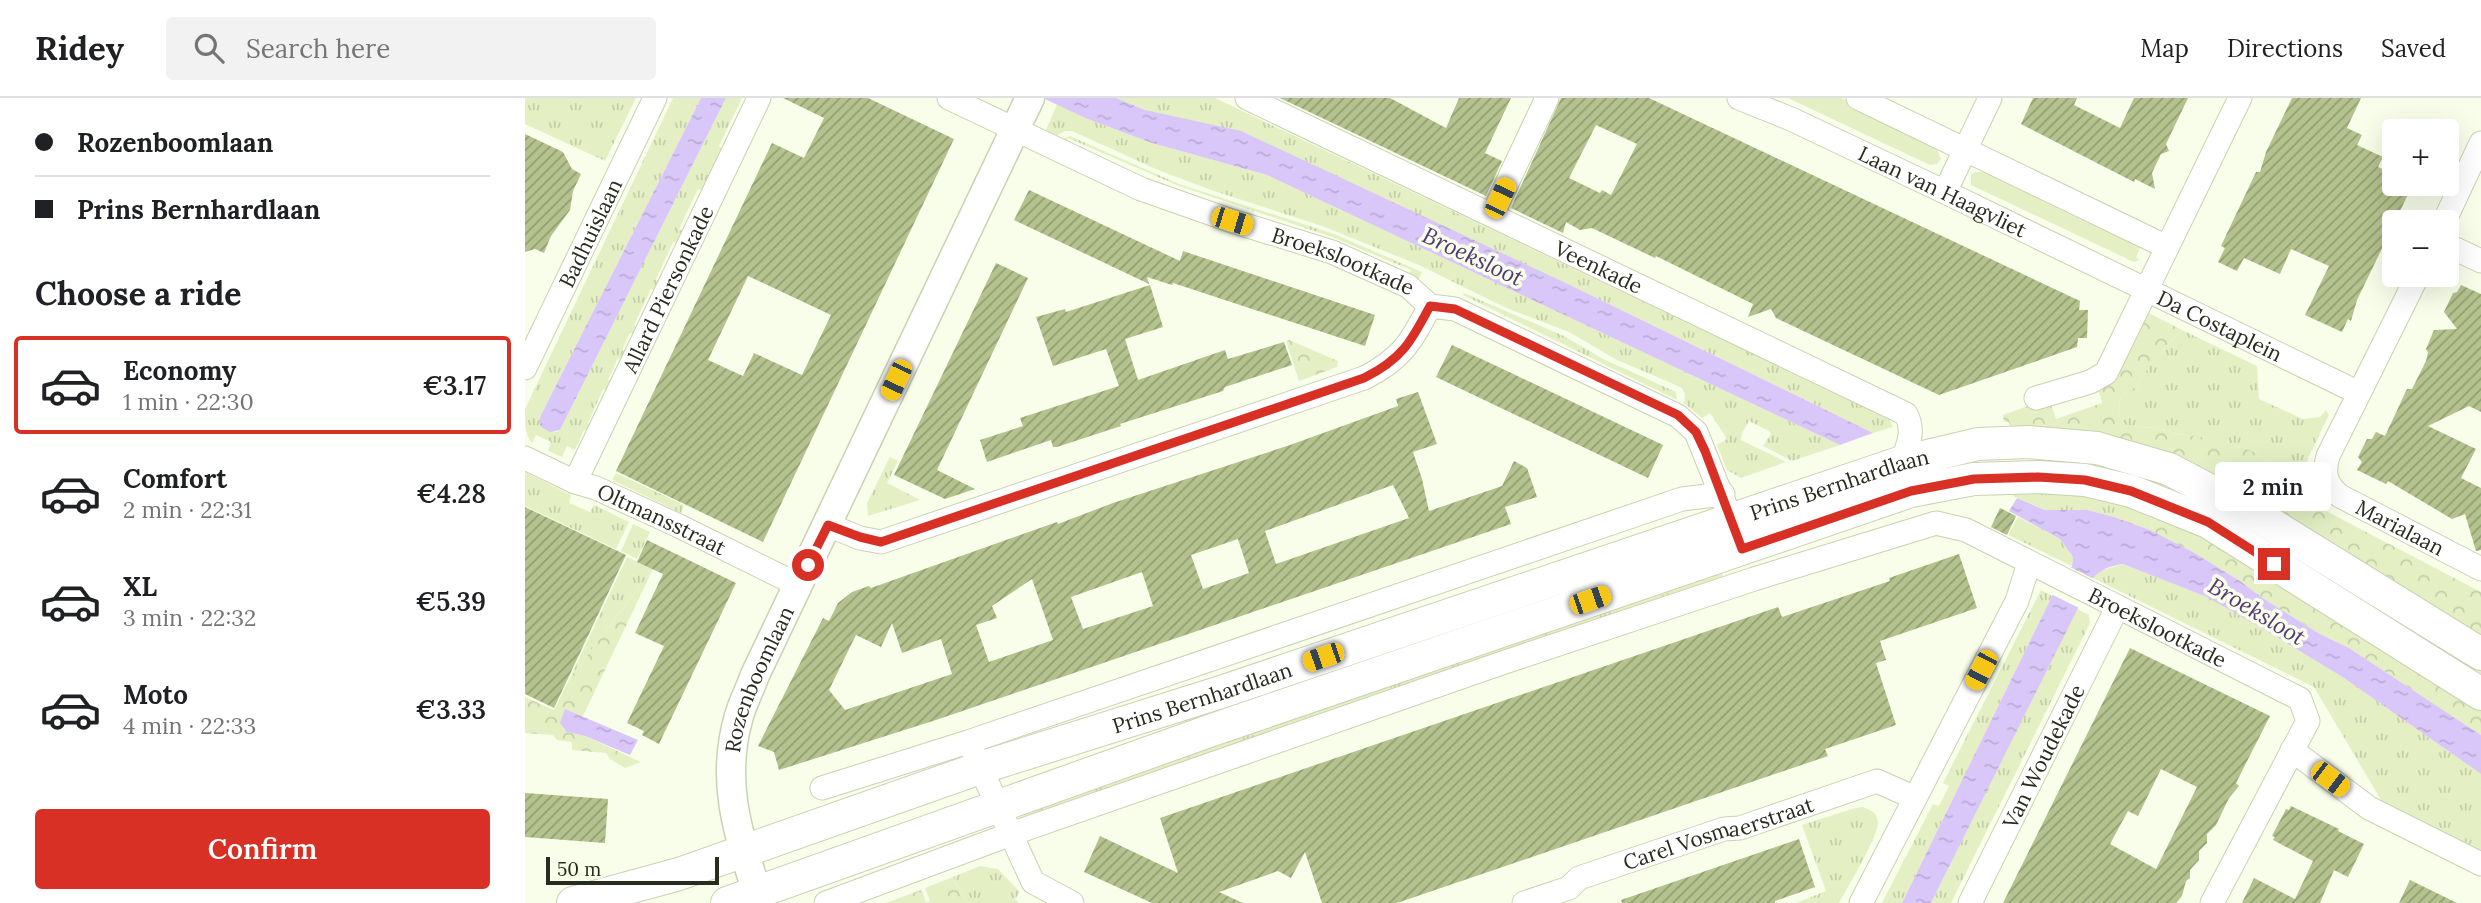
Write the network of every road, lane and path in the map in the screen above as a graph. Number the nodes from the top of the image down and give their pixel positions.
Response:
1 (655, 98) edge
2 (759, 98) edge
3 (949, 98) edge
4 (1247, 98) edge
5 (1547, 98) edge
6 (1858, 98) edge
7 (1990, 98) edge
8 (2240, 98) edge
9 (1749, 100) edge
10 (1273, 103) edge
11 (1023, 112) edge
12 (2481, 143) edge
13 (1966, 149) junction
14 (1945, 192) junction
15 (2450, 210) edge
16 (1492, 215) junction
17 (2167, 247) junction
18 (2459, 251) edge
19 (2481, 261) edge
20 (2412, 287) edge
21 (2147, 288) junction
22 (1430, 306) junction
23 (525, 368) edge
24 (2359, 393) junction
25 (2036, 398) dead end
26 (525, 458) edge
27 (1902, 462) junction
28 (575, 482) junction
29 (1943, 484) junction
30 (1727, 506) junction
31 (1936, 523) junction
32 (828, 525) junction
33 (1742, 549) junction
34 (2029, 563) junction
35 (2481, 569) edge
36 (1753, 579) junction
37 (799, 584) junction
38 (2108, 603) junction
39 (2481, 654) edge
40 (2481, 694) edge
41 (2291, 750) junction
42 (974, 755) junction
43 (912, 759) junction
44 (822, 788) dead end
45 (1915, 798) junction
46 (891, 799) junction
47 (1005, 820) junction
48 (744, 851) junction
49 (2481, 864) edge
50 (757, 893) junction
51 (573, 903) edge
52 (727, 903) edge
53 (826, 903) edge
54 (1072, 903) edge
55 (1524, 903) edge
56 (1861, 903) edge
57 (1970, 903) edge
58 (2212, 903) edge

1 - 23 street, Badhuislaan
2 - 28 street, Allard Piersonkade
3 - 11 street, Broekslootkade
4 - 10 street, Veenkade
5 - 16 street
6 - 13 street
7 - 13 street
8 - 17 street
9 - 14 street, Laan van Haagvliet
10 - 16 street, Veenkade
11 - 22 street, Broekslootkade
11 - 32 street, Rozenboomlaan
12 - 15 street
13 - 14 street
13 - 17 street
14 - 21 street, Laan van Haagvliet
16 - 27 street, Veenkade
17 - 21 street
18 - 19 street
20 - 24 street
21 - 24 street, Da Costaplein
21 - 25 street, Da Costaplein
22 - 30 street, Broekslootkade
22 - 32 street
24 - 35 street, Marialaan
26 - 28 street, Oltmansstraat
27 - 30 main road, Prins Bernhardlaan
27 - 39 main road, Prins Bernhardlaan
28 - 37 street, Oltmansstraat
29 - 31 street, Prins Bernhardlaan
29 - 33 main road, Prins Bernhardlaan
29 - 40 main road, Prins Bernhardlaan
30 - 33 street, Broekslootkade
30 - 42 main road, Prins Bernhardlaan
31 - 34 street, Broekslootkade
31 - 36 street, Prins Bernhardlaan
32 - 37 street, Rozenboomlaan
33 - 36 street, Broekslootkade
33 - 47 main road, Prins Bernhardlaan
34 - 38 street, Broekslootkade
34 - 45 street
36 - 47 street, Prins Bernhardlaan
37 - 48 street, Rozenboomlaan
38 - 41 street, Broekslootkade
38 - 57 street, Van Woudekade
41 - 49 street
41 - 58 street
42 - 43 street, Prins Bernhardlaan
42 - 46 main road, Prins Bernhardlaan
42 - 47 street
43 - 44 street, Prins Bernhardlaan
43 - 46 street
45 - 55 street, Carel Vosmaerstraat
45 - 56 street
46 - 48 main road, Prins Bernhardlaan
47 - 50 main road, Prins Bernhardlaan
47 - 53 street, Prins Bernhardlaan
47 - 54 street
48 - 50 street, Rozenboomlaan
48 - 51 main road, Prins Bernhardlaan
50 - 52 main road, Prins Bernhardlaan

